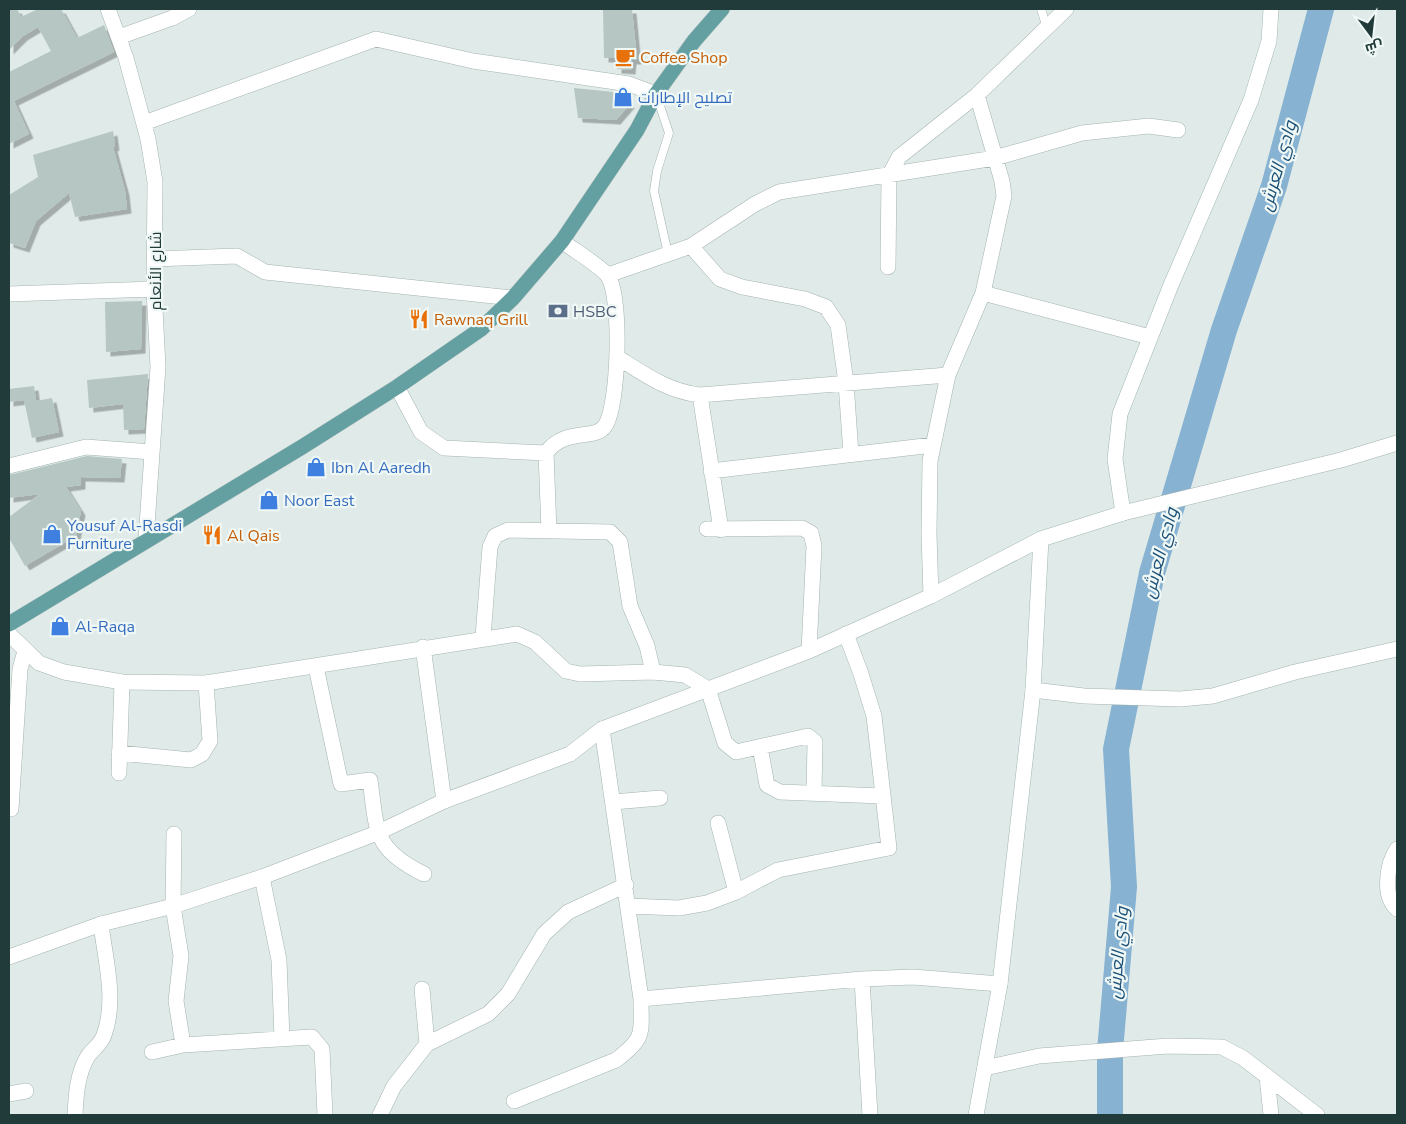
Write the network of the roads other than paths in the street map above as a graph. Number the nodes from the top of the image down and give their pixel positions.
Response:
1 (108, 9) edge
2 (189, 9) edge
3 (722, 9) edge
4 (1041, 9) edge
5 (1066, 9) edge
6 (1271, 9) edge
7 (1046, 28) junction
8 (119, 37) junction
9 (656, 94) junction
10 (976, 95) junction
11 (144, 123) junction
12 (1178, 130) dead end
13 (995, 158) junction
14 (889, 176) junction
15 (562, 242) junction
16 (691, 246) junction
17 (668, 254) junction
18 (154, 259) junction
19 (888, 267) dead end
20 (608, 275) junction
21 (154, 289) junction
22 (983, 293) junction
23 (9, 294) edge
24 (513, 298) junction
25 (1150, 337) junction
26 (617, 358) junction
27 (948, 375) junction
28 (846, 383) junction
29 (397, 387) junction
30 (700, 395) junction
31 (1397, 443) edge
32 (933, 445) junction
33 (152, 452) junction
34 (546, 453) junction
35 (851, 454) junction
36 (9, 466) edge
37 (711, 470) junction
38 (1123, 513) junction
39 (548, 531) junction
40 (1041, 539) junction
41 (146, 540) junction
42 (931, 596) junction
43 (9, 624) edge
44 (9, 634) edge
45 (846, 634) junction
46 (483, 637) junction
47 (423, 647) junction
48 (1397, 649) edge
49 (25, 651) junction
50 (809, 651) junction
51 (316, 667) junction
52 (653, 672) junction
53 (122, 682) junction
54 (206, 683) junction
55 (708, 689) junction
56 (1033, 690) junction
57 (602, 730) junction
58 (760, 747) junction
59 (120, 753) junction
60 (119, 773) dead end
61 (814, 792) junction
62 (882, 796) junction
63 (660, 798) dead end
64 (444, 801) junction
65 (613, 802) junction
66 (10, 809) dead end
67 (718, 823) dead end
68 (377, 833) junction
69 (174, 834) dead end
70 (1397, 849) edge
71 (424, 874) dead end
72 (262, 877) junction
73 (626, 885) junction
74 (736, 892) junction
75 (173, 906) junction
76 (628, 906) junction
77 (1397, 909) edge
78 (100, 924) junction
79 (9, 957) edge
80 (862, 979) junction
81 (1000, 984) junction
82 (422, 989) dead end
83 (641, 999) junction
84 (282, 1038) junction
85 (428, 1044) junction
86 (183, 1045) junction
87 (152, 1052) dead end
88 (985, 1068) junction
89 (1268, 1077) junction
90 (26, 1091) dead end
91 (9, 1094) edge
92 (514, 1101) dead end
93 (75, 1115) edge
94 (326, 1115) edge
95 (380, 1115) edge
96 (870, 1115) edge
97 (976, 1115) edge
98 (1270, 1115) edge
99 (1317, 1115) edge

1 - 8 street, شارع الأنعام
2 - 8 street
3 - 9 main road
4 - 7 lane
5 - 7 street
6 - 25 street
7 - 10 street
8 - 11 street, شارع الأنعام
9 - 11 street
9 - 15 main road
9 - 17 lane
10 - 13 street
10 - 14 street
11 - 18 street, شارع الأنعام
12 - 13 street
13 - 14 street
13 - 22 street
14 - 16 street
14 - 19 street
15 - 20 street
15 - 24 main road
16 - 17 street
16 - 28 street
17 - 20 street
18 - 21 street, شارع الأنعام
18 - 24 street
20 - 26 street
21 - 23 street
21 - 33 street, شارع الأنعام
22 - 25 street
22 - 27 street
24 - 29 main road
25 - 38 street
26 - 30 street
26 - 34 street
27 - 28 street
27 - 32 street
28 - 30 street
28 - 35 street
29 - 34 street
29 - 41 main road
30 - 37 street
31 - 38 street
32 - 35 street
32 - 42 street
33 - 36 street
33 - 41 street, شارع الأنعام
34 - 39 street
35 - 37 street
37 - 50 street
38 - 40 street
39 - 46 street
39 - 52 street
40 - 42 street
40 - 56 street
41 - 43 main road
42 - 45 street
44 - 49 street
45 - 50 street
45 - 62 street
46 - 47 street
46 - 52 street
47 - 51 street
47 - 64 street
48 - 56 street
49 - 53 street
49 - 66 street
50 - 55 street
51 - 54 street
51 - 68 street
52 - 55 street
53 - 54 street
53 - 59 street
54 - 59 street
55 - 57 street
55 - 58 street
56 - 81 street
57 - 64 street
57 - 65 street
58 - 61 street
58 - 61 street
59 - 60 street
61 - 62 street
62 - 74 street
63 - 65 street
64 - 68 street
65 - 73 street
67 - 74 street
68 - 71 street
68 - 72 street
69 - 75 street
70 - 77 street
72 - 75 street
72 - 84 street
73 - 76 street
73 - 85 street
74 - 76 street
75 - 78 street
75 - 86 street
76 - 83 street
78 - 79 street
78 - 93 street
80 - 81 street
80 - 83 street
80 - 96 street
81 - 88 street
82 - 85 street
83 - 92 street
84 - 86 street
84 - 94 street
85 - 95 street
86 - 87 street
88 - 89 street
88 - 97 street
89 - 98 street
89 - 99 street
90 - 91 street

